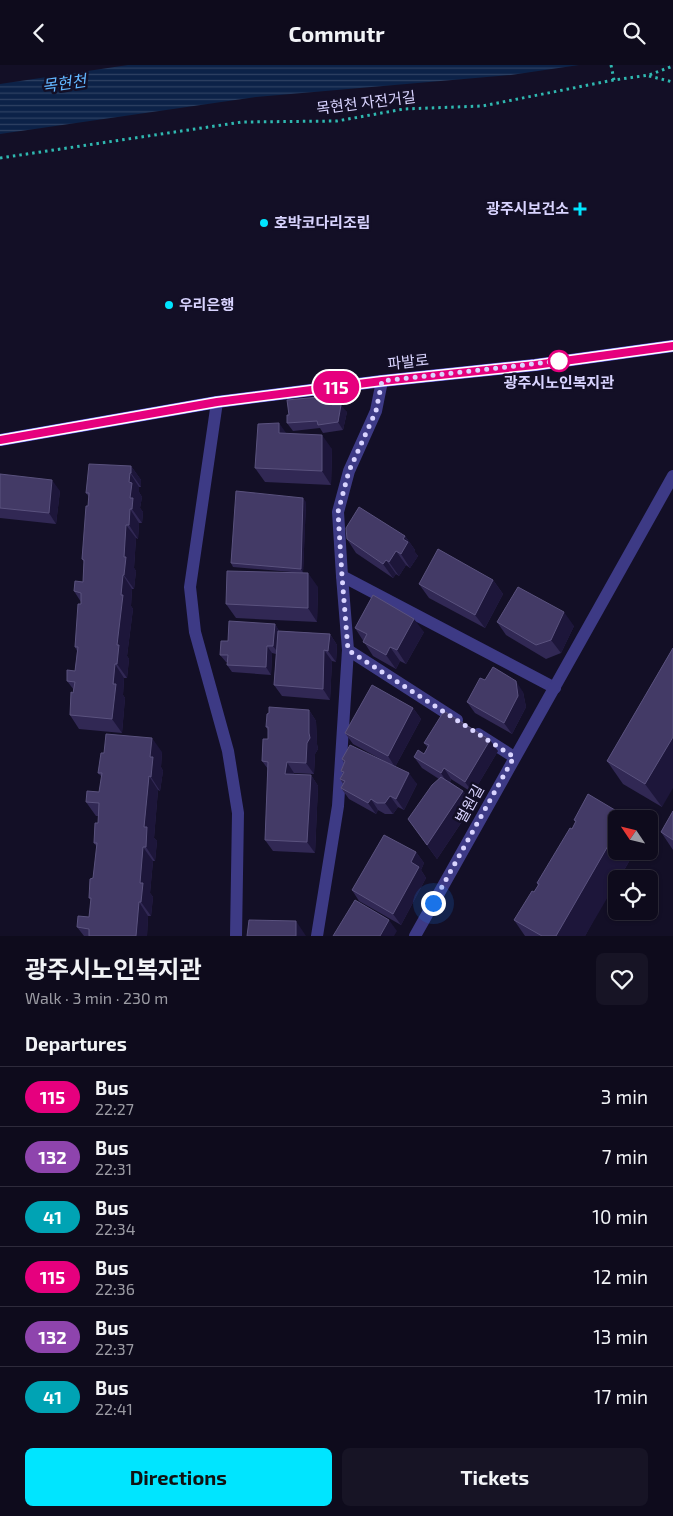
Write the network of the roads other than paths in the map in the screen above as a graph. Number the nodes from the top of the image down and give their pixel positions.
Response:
1 (673, 346) edge
2 (382, 381) junction
3 (217, 402) junction
4 (0, 440) edge
5 (673, 476) edge
6 (342, 576) junction
7 (348, 650) junction
8 (555, 688) junction
9 (514, 757) junction
10 (236, 936) edge
11 (317, 936) edge
12 (415, 936) edge

1 - 2 main road, 파발로
2 - 3 main road, 파발로
2 - 6 street
3 - 4 main road, 파발로
3 - 10 street
5 - 8 street, 벌원길
6 - 7 street
6 - 8 street
7 - 9 street
7 - 11 street
8 - 9 street, 벌원길
9 - 12 street, 벌원길

